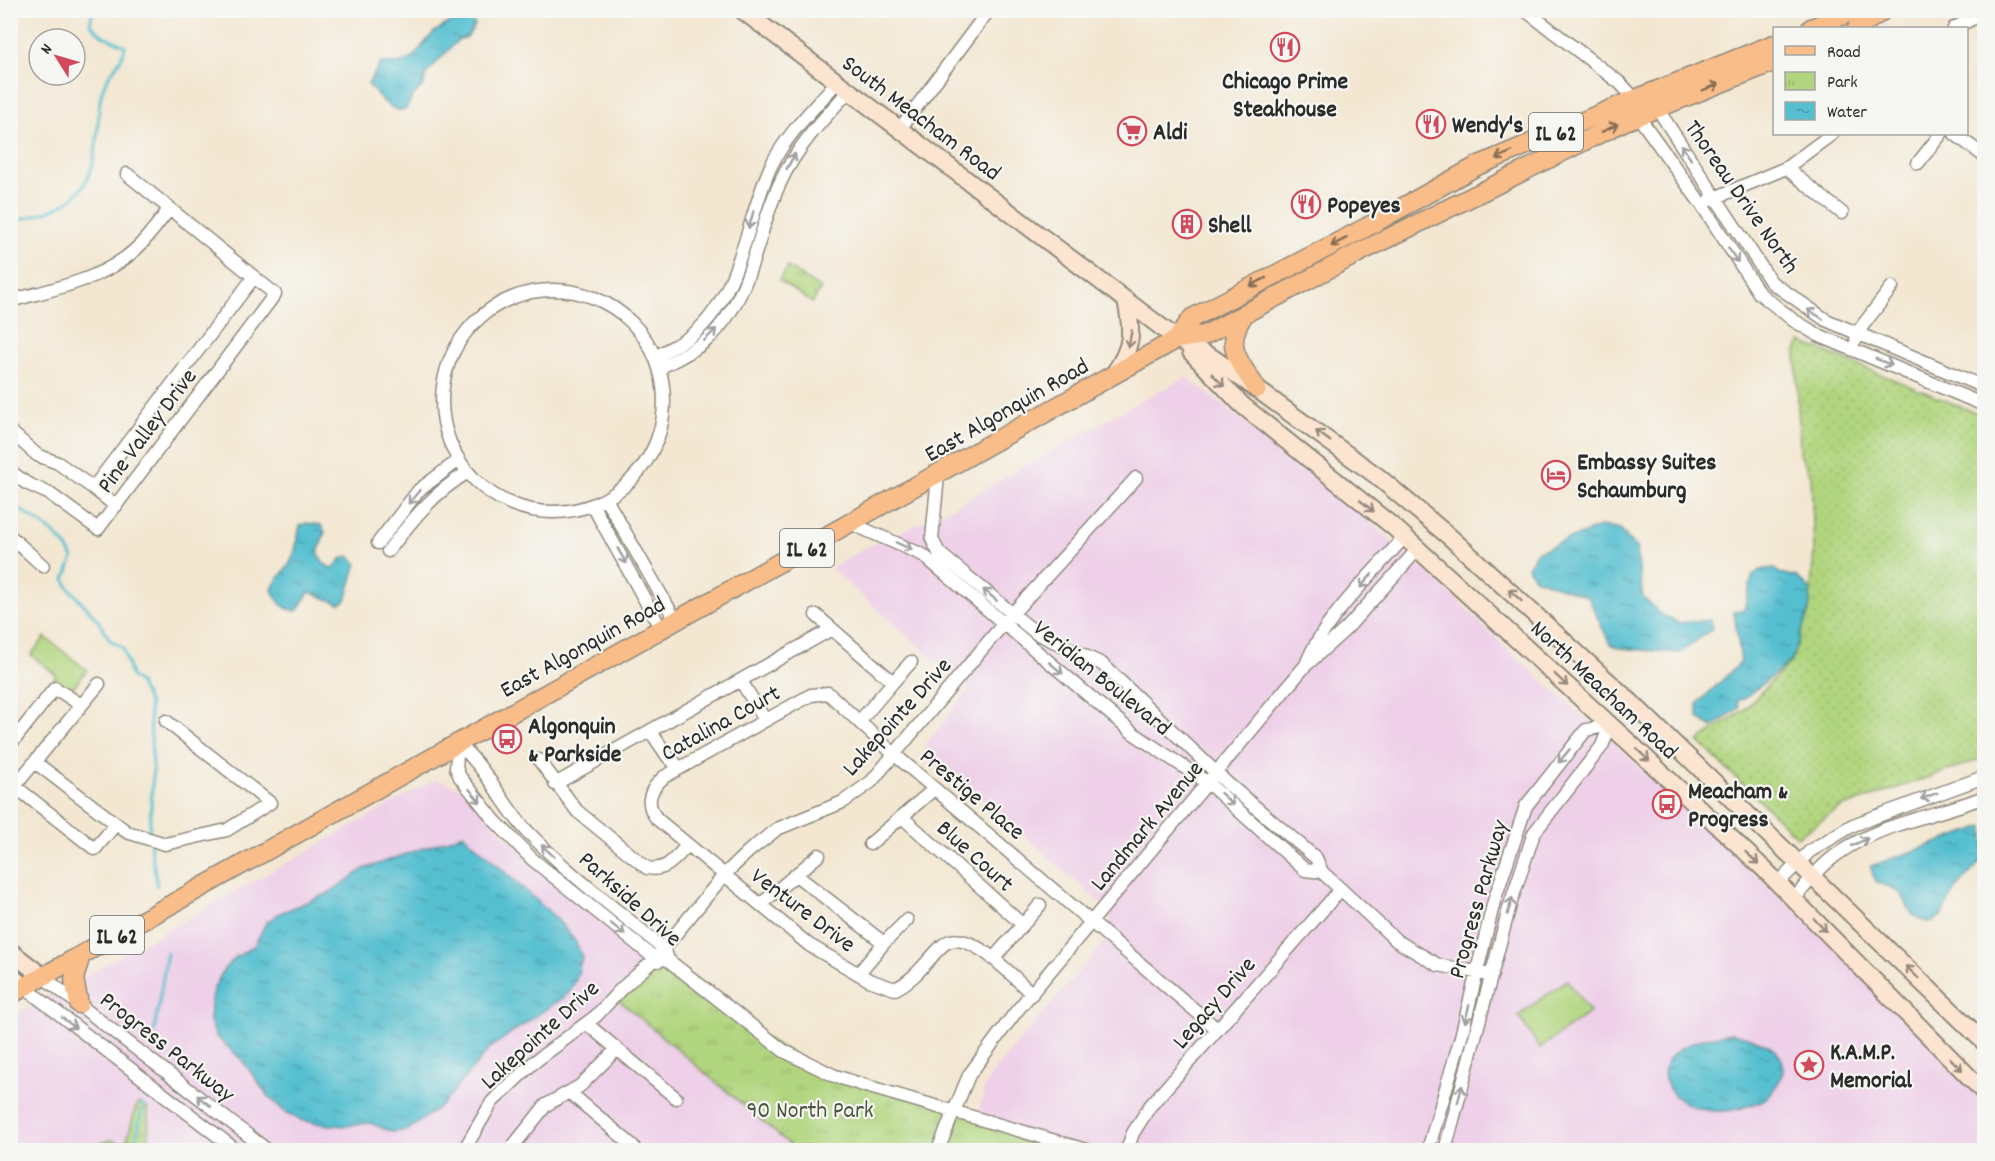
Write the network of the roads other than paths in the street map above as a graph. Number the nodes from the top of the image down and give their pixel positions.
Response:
1 (742, 10) edge
2 (989, 10) edge
3 (1525, 10) edge
4 (1880, 11) edge
5 (1984, 13) edge
6 (1814, 27) edge
7 (1858, 27) edge
8 (1956, 27) edge
9 (1773, 44) edge
10 (1773, 62) edge
11 (842, 87) junction
12 (1636, 107) junction
13 (1657, 108) junction
14 (899, 130) junction
15 (1831, 135) edge
16 (1940, 135) edge
17 (1956, 135) edge
18 (1984, 156) edge
19 (1918, 163) dead end
20 (1786, 168) junction
21 (127, 174) dead end
22 (1716, 196) junction
23 (1702, 205) junction
24 (170, 208) junction
25 (1842, 213) dead end
26 (1074, 261) joint
27 (254, 277) junction
28 (1892, 287) dead end
29 (1126, 300) junction
30 (10, 301) edge
31 (1245, 313) junction
32 (1859, 334) junction
33 (1177, 339) junction
34 (1852, 349) junction
35 (659, 361) junction
36 (1113, 375) junction
37 (1984, 387) edge
38 (1257, 389) junction
39 (1984, 405) edge
40 (10, 432) edge
41 (459, 460) junction
42 (10, 471) edge
43 (468, 472) junction
44 (939, 475) junction
45 (1136, 478) dead end
46 (93, 488) junction
47 (606, 499) junction
48 (116, 506) junction
49 (593, 506) junction
50 (850, 523) junction
51 (10, 536) edge
52 (1404, 537) junction
53 (1418, 549) junction
54 (43, 566) dead end
55 (816, 615) dead end
56 (1008, 619) junction
57 (668, 625) junction
58 (832, 629) junction
59 (911, 662) dead end
60 (1305, 666) junction
61 (741, 681) junction
62 (893, 681) junction
63 (99, 684) dead end
64 (828, 693) joint
65 (81, 705) junction
66 (765, 720) junction
67 (166, 721) dead end
68 (859, 722) junction
69 (1610, 725) junction
70 (651, 732) junction
71 (458, 744) junction
72 (10, 745) edge
73 (895, 755) junction
74 (538, 760) dead end
75 (36, 763) junction
76 (680, 768) junction
77 (1217, 772) junction
78 (1984, 777) edge
79 (1208, 783) junction
80 (555, 784) junction
81 (934, 789) junction
82 (14, 790) edge
83 (1984, 797) edge
84 (649, 805) joint
85 (902, 817) junction
86 (116, 824) junction
87 (870, 844) dead end
88 (688, 845) junction
89 (819, 855) dead end
90 (1799, 862) junction
91 (1322, 872) junction
92 (725, 874) junction
93 (796, 875) junction
94 (1814, 877) junction
95 (1778, 883) junction
96 (1341, 889) junction
97 (1794, 899) junction
98 (761, 904) junction
99 (1040, 905) dead end
100 (907, 920) dead end
101 (1093, 921) junction
102 (1023, 925) junction
103 (884, 943) junction
104 (10, 951) edge
105 (81, 955) junction
106 (662, 956) junction
107 (993, 959) junction
108 (1477, 972) junction
109 (858, 974) junction
110 (1492, 975) junction
111 (42, 976) junction
112 (15, 985) edge
113 (1032, 993) junction
114 (79, 1004) junction
115 (587, 1024) junction
116 (1217, 1029) junction
117 (1984, 1042) edge
118 (617, 1049) junction
119 (569, 1092) junction
120 (1984, 1092) edge
121 (676, 1098) dead end
122 (953, 1113) junction
123 (633, 1146) dead end
124 (236, 1150) edge
125 (267, 1150) edge
126 (464, 1150) edge
127 (510, 1150) edge
128 (938, 1150) edge
129 (1086, 1150) edge
130 (1127, 1150) edge
131 (1428, 1150) edge
132 (1444, 1150) edge

1 - 11 main road, South Meacham Road
2 - 14 street
3 - 12 street, Thoreau Drive North
4 - 6 main road
4 - 7 main road
5 - 8 street
9 - 12 main road, East Algonquin Road / IL 62
13 -> 10 main road, East Algonquin Road / IL 62
11 - 14 main road, South Meacham Road
11 - 35 street
12 - 13 main road, East Algonquin Road / IL 62
12 - 23 street, Thoreau Drive North
31 -> 12 main road, East Algonquin Road / IL 62
12 -> 33 main road, East Algonquin Road / IL 62
22 -> 13 street, Thoreau Drive North
14 - 26 main road, South Meacham Road
15 - 20 street
16 - 19 street
17 - 18 street
20 - 22 street
20 - 25 street
21 - 24 street, Pine Valley Drive
22 - 23 street
32 -> 22 street, Thoreau Drive North
23 -> 34 street, Thoreau Drive North
24 - 27 street, Pine Valley Drive
24 - 30 street
26 - 29 main road, North Meacham Road
27 - 46 street, Pine Valley Drive
27 - 48 street, Pine Valley Drive
28 - 32 street
29 - 33 main road, North Meacham Road
29 -> 36 main road
31 - 33 main road, East Algonquin Road / IL 62
31 - 38 main road
32 - 34 street
32 - 37 street, Thoreau Drive North
33 - 36 main road, East Algonquin Road / IL 62
33 - 38 main road, North Meacham Road
33 -> 52 main road, North Meacham Road
34 -> 39 street, Thoreau Drive North
35 - 41 street
35 - 47 street
36 - 44 main road, East Algonquin Road / IL 62
90 -> 38 main road, North Meacham Road
40 - 46 street, Pine Valley Drive
41 - 43 street
41 -> 43 street
42 - 48 street, Pine Valley Drive
43 - 49 street
44 - 50 main road, East Algonquin Road / IL 62
56 -> 44 street, Veridian Boulevard
45 - 56 street, Lakepointe Drive
46 - 48 street
47 - 49 street
47 - 57 street
49 -> 57 street
50 -> 56 street, Veridian Boulevard
50 - 57 main road, East Algonquin Road / IL 62
51 - 54 street
52 - 53 main road, North Meacham Road
52 -> 60 street
53 - 60 street, Landmark Avenue
53 -> 69 main road, North Meacham Road
55 - 58 street
56 - 73 street, Lakepointe Drive
56 - 77 street, Veridian Boulevard
56 -> 79 street, Veridian Boulevard
57 - 71 main road, East Algonquin Road / IL 62
58 - 61 street
58 - 62 street
59 - 62 street
60 - 77 street, Landmark Avenue
61 - 66 street
61 - 70 street
62 - 68 street
63 - 65 street
64 - 66 street, Catalina Court
64 - 68 street, Prestige Place
65 - 72 street
65 - 75 street
66 - 76 street, Catalina Court
67 - 86 street
68 - 73 street, Prestige Place
69 -> 95 main road, North Meacham Road
69 -> 108 street, Progress Parkway
110 -> 69 street, Progress Parkway
70 - 76 street
70 - 80 street
71 - 105 main road, East Algonquin Road / IL 62
106 -> 71 street, Parkside Drive
71 -> 106 street, Parkside Drive
73 - 81 street, Prestige Place
73 - 92 street, Lakepointe Drive
74 - 80 street
75 - 82 street
75 - 86 street
76 - 84 street, Catalina Court
77 - 79 street, Landmark Avenue
77 - 91 street, Veridian Boulevard
78 -> 90 street
79 -> 91 street, Veridian Boulevard
79 - 101 street, Landmark Avenue
80 - 88 street
81 - 85 street, Blue Court
81 - 101 street, Prestige Place
82 - 86 street
94 -> 83 street
84 - 88 street, Venture Drive
85 - 87 street, Blue Court
85 - 102 street, Blue Court
88 - 92 street, Venture Drive
89 - 93 street
90 - 94 main road, North Meacham Road
90 - 95 street
91 - 96 street, Veridian Boulevard
92 - 98 street, Venture Drive
92 - 106 street, Lakepointe Drive
93 - 98 street
93 - 103 street
94 - 97 street
117 -> 94 main road, North Meacham Road
95 - 97 main road, North Meacham Road
96 - 108 street, Veridian Boulevard
96 - 116 street, Legacy Drive
97 -> 120 main road, North Meacham Road
98 - 109 street, Venture Drive
99 - 102 street, Blue Court
100 - 103 street
101 - 113 street, Landmark Avenue
101 - 116 street, Prestige Place
102 - 107 street, Blue Court
103 - 109 street
104 - 111 main road
105 - 111 main road, East Algonquin Road / IL 62
105 - 114 main road
106 - 115 street, Lakepointe Drive
106 - 122 street, Parkside Drive
107 - 109 street, Venture Drive
107 - 113 street, Venture Drive
108 - 110 street, Veridian Boulevard
108 -> 131 street, Progress Parkway
132 -> 110 street, Progress Parkway
111 - 112 main road, East Algonquin Road / IL 62
111 - 114 street, Progress Parkway
112 -> 124 street, Progress Parkway
113 - 122 street, Landmark Avenue
125 -> 114 street, Progress Parkway
115 - 118 street
115 - 126 street, Lakepointe Drive
116 - 130 street, Legacy Drive
118 - 119 street
118 - 121 street
119 - 123 street
119 - 127 street
122 - 128 street, Landmark Avenue
122 - 129 street, Parkside Drive

